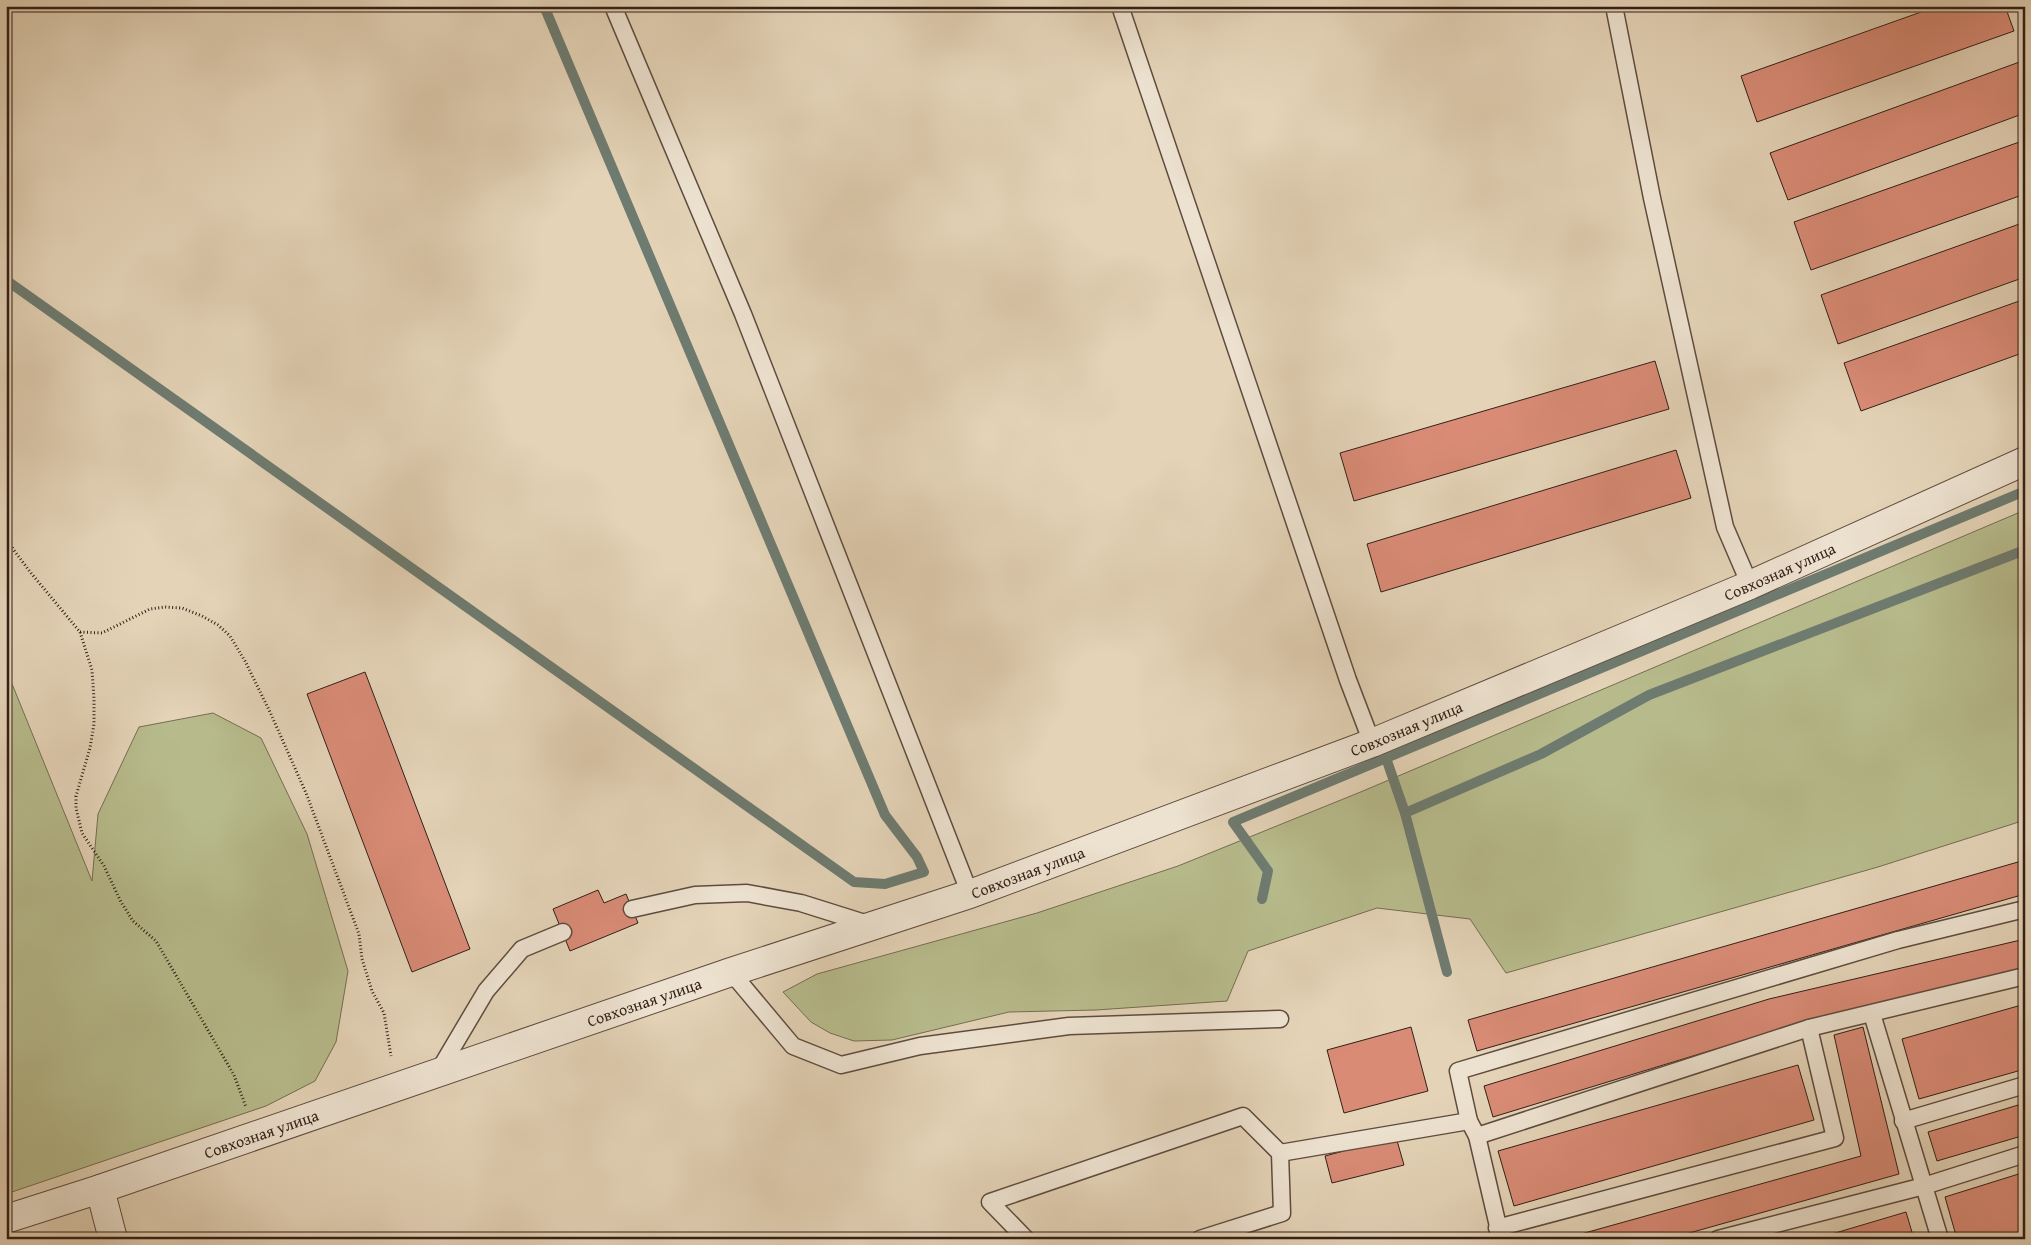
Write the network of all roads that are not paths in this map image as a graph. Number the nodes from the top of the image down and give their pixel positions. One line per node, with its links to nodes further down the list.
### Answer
1 (613, 6): 7 (lane)
2 (1120, 6): 6 (lane)
3 (1614, 6): 5 (lane)
4 (2025, 461): 5 (street, Совхозная улица)
5 (1750, 585): 6 (street, Совхозная улица)
6 (1372, 743): 7 (street, Совхозная улица)
7 (970, 894): 10 (street, Совхозная улица)
8 (632, 909): 10 (lane)
9 (2025, 909): 19 (lane)
10 (872, 926): 12 (street, Совхозная улица)
11 (563, 932): 17 (lane)
12 (732, 972): 15 (lane); 17 (street, Совхозная улица)
13 (2025, 976): 14 (lane)
14 (1872, 1014): 16 (lane); 20 (lane)
15 (1280, 1019)
16 (1809, 1028): 21 (lane); 27 (lane)
17 (438, 1072): 25 (street, Совхозная улица)
18 (2025, 1085): 20 (lane)
19 (1469, 1121): 21 (lane); 22 (lane)
20 (1903, 1121): 24 (lane)
21 (1477, 1136): 27 (lane)
22 (1280, 1153): 29 (lane); 30 (lane)
23 (2025, 1154): 24 (lane)
24 (1924, 1186): 31 (lane); 32 (lane)
25 (100, 1189): 26 (street, Совхозная улица); 28 (street)
26 (6, 1219)
27 (1499, 1233)
28 (113, 1239)
29 (1026, 1239)
30 (1200, 1239)
31 (1718, 1239)
32 (1940, 1239)

